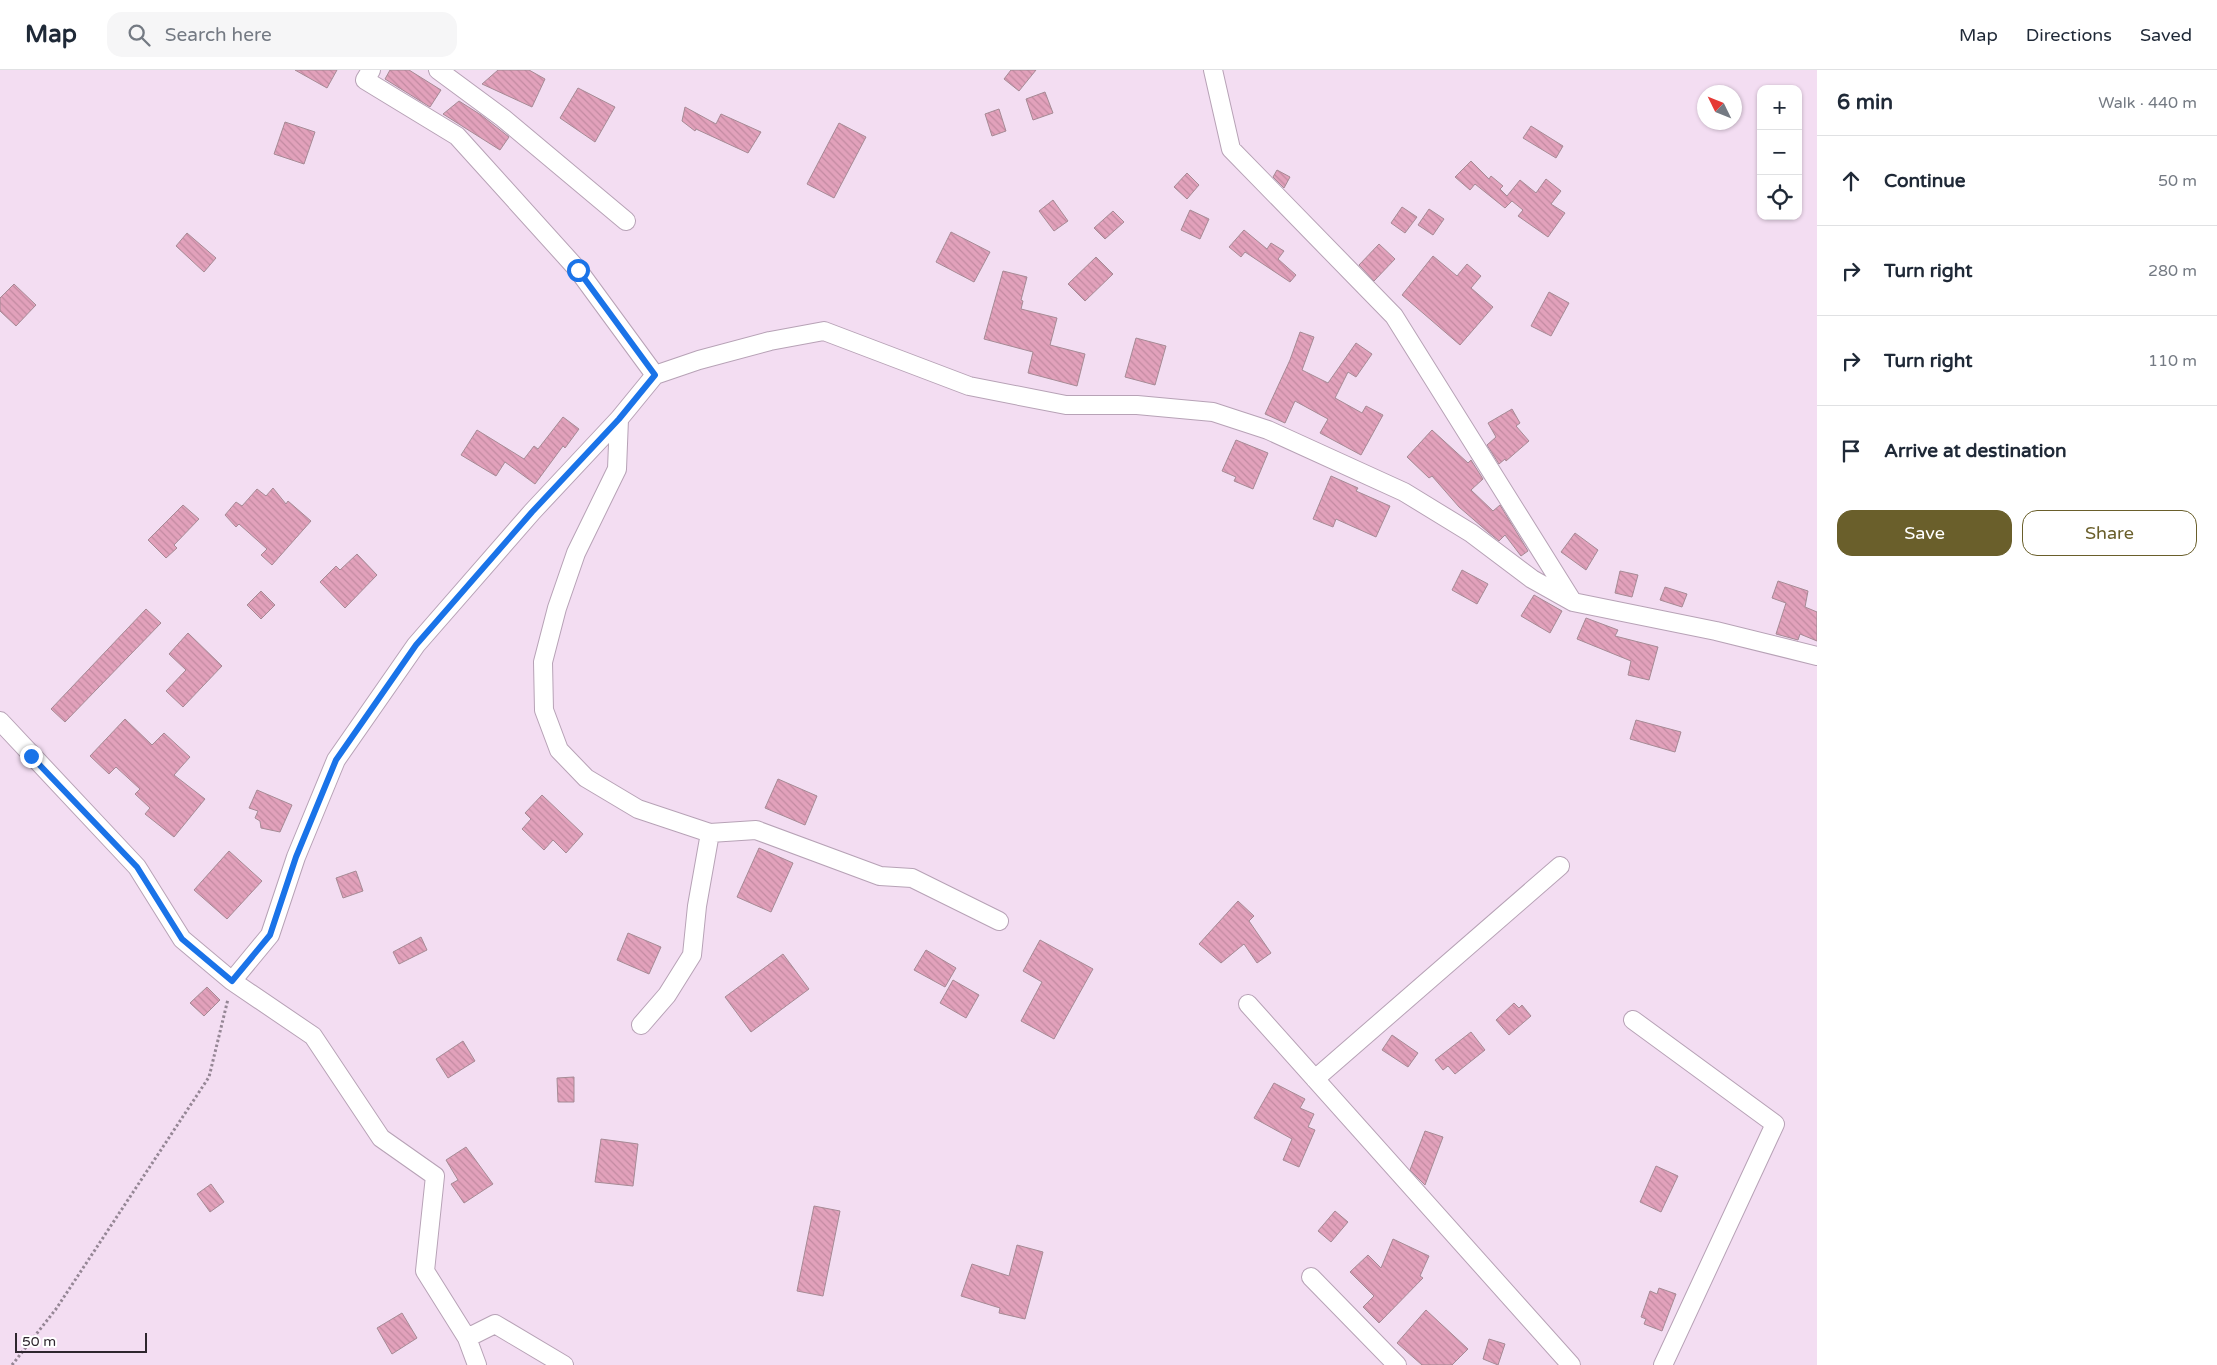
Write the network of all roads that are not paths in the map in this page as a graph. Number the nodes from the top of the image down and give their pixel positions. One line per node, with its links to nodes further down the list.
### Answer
1 (371, 70): 5 (street)
2 (438, 70): 4 (street)
3 (1213, 70): 7 (street)
4 (626, 221)
5 (655, 375): 6 (street); 7 (street)
6 (619, 419): 10 (street); 13 (street)
7 (1573, 602): 8 (street)
8 (1817, 656)
9 (0, 721): 13 (street)
10 (710, 833): 12 (street); 16 (street)
11 (1560, 866): 17 (street)
12 (999, 921)
13 (232, 981): 19 (street)
14 (1248, 1004): 17 (street)
15 (1633, 1020): 24 (street)
16 (641, 1025)
17 (1316, 1079): 23 (street)
18 (1311, 1277): 22 (street)
19 (467, 1338): 20 (street); 21 (street)
20 (478, 1365)
21 (564, 1365)
22 (1396, 1365)
23 (1571, 1365)
24 (1662, 1365)

